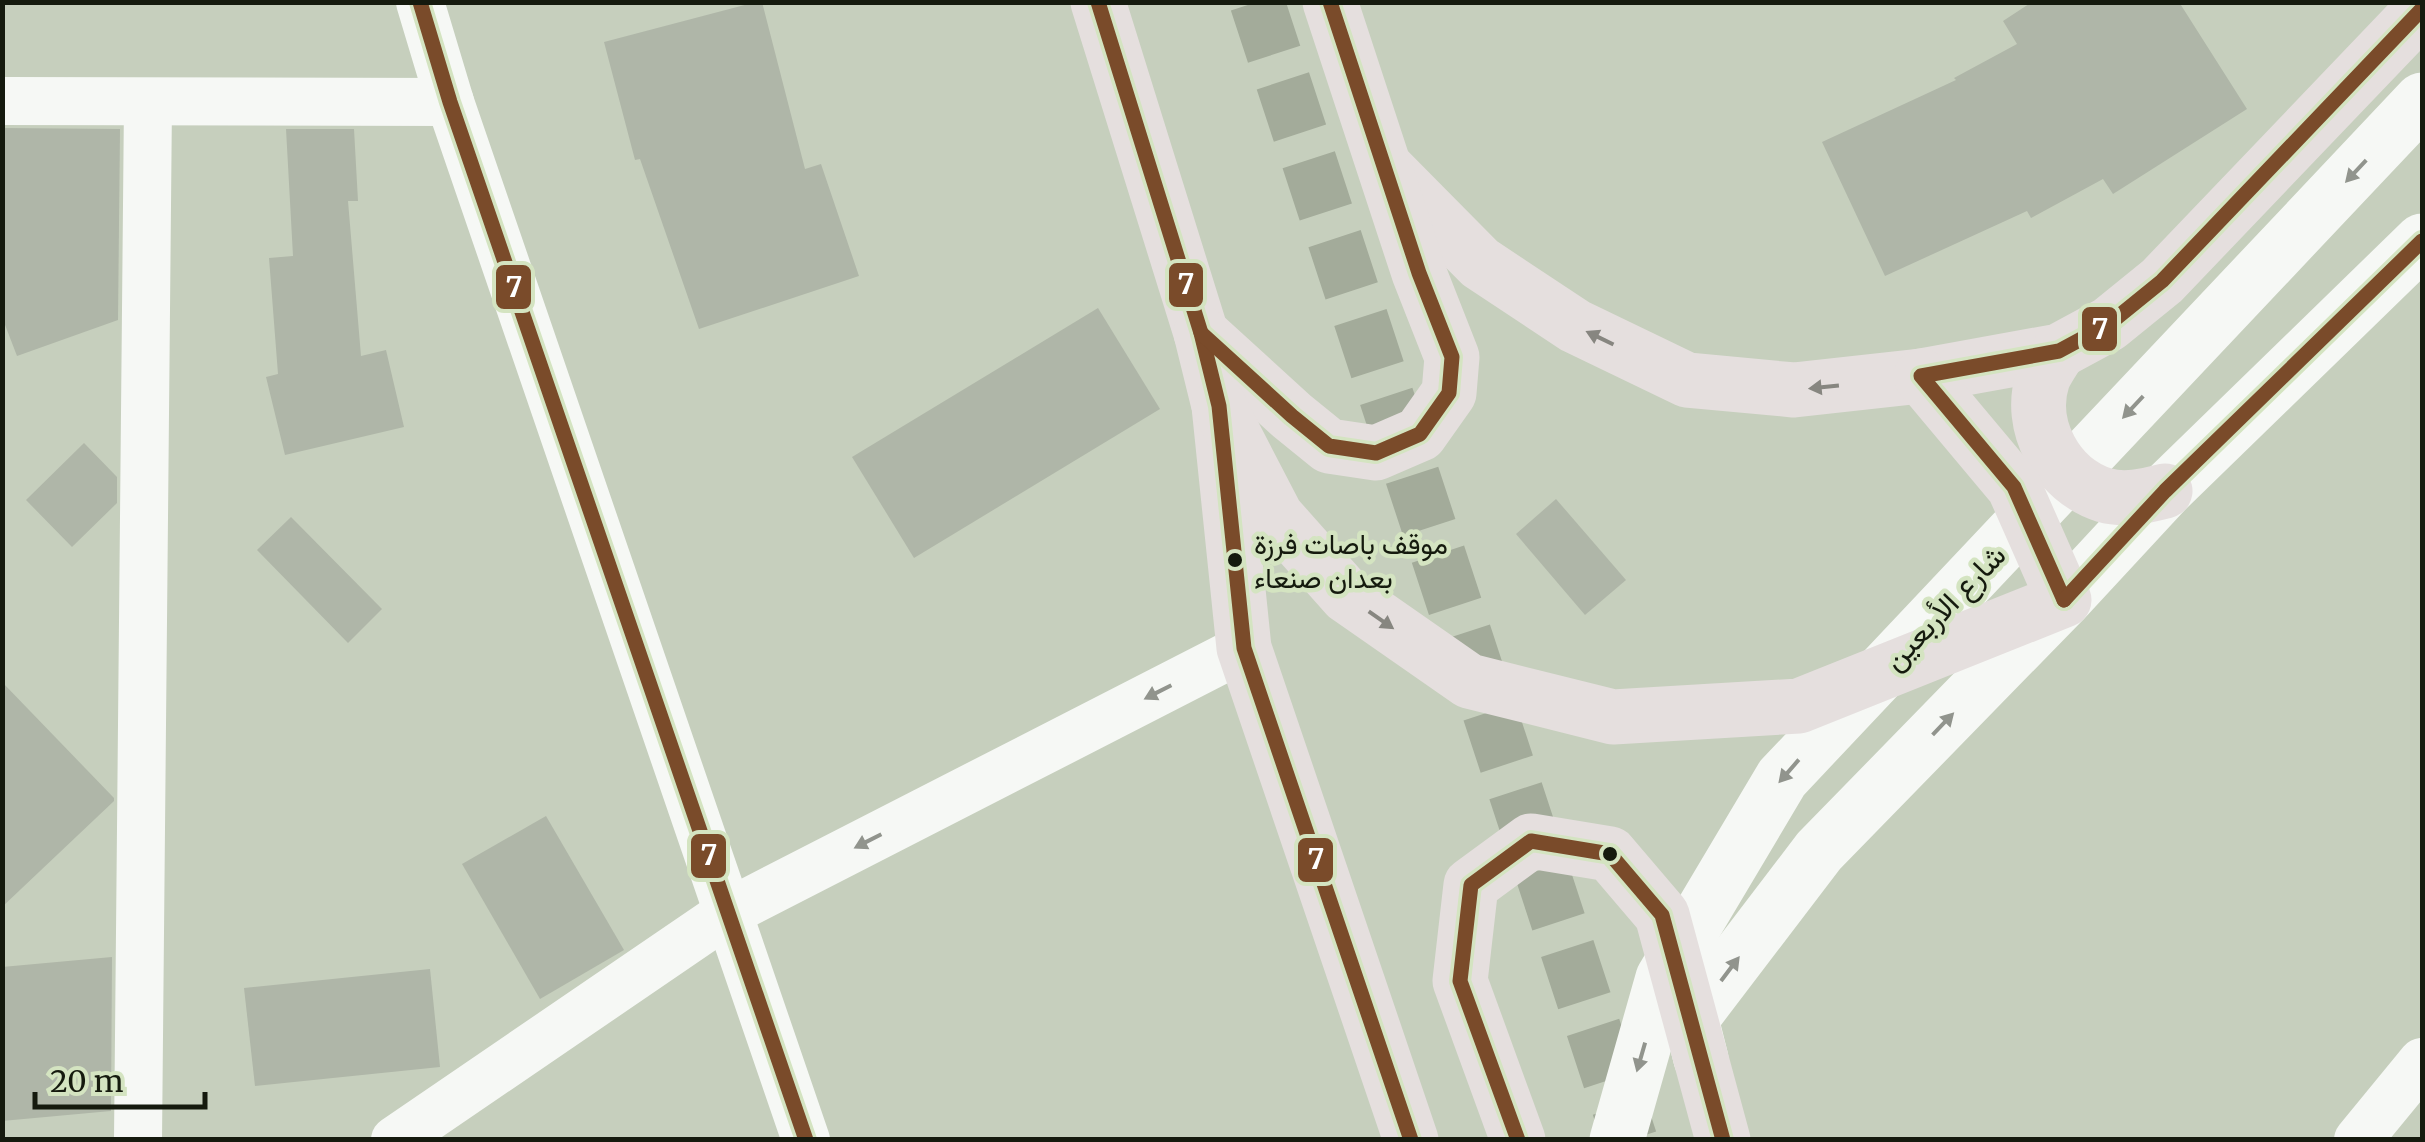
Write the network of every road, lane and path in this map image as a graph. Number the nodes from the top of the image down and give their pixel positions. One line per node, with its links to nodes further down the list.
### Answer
1 (420, 2): 8 (street)
2 (1098, 2): 11 (main road)
3 (1330, 2): 9 (main road)
4 (2422, 9): 12 (main road)
5 (2422, 100): 26 (main road, شارع الأربعين, one-way to 26)
6 (2, 101): 7 (street)
7 (148, 102): 8 (street); 21 (street)
8 (450, 102): 18 (street)
9 (1386, 168): 11 (main road); 13 (main road, one-way to 9)
10 (2422, 241): 15 (main road)
11 (1201, 333): 14 (main road)
12 (2059, 351): 13 (main road); 15 (main road)
13 (1920, 376): 16 (main road)
14 (1219, 406): 16 (main road, one-way to 16); 17 (main road)
15 (2166, 491): 16 (main road)
16 (2064, 600): 20 (main road, one-way to 16)
17 (1244, 648): 18 (street, one-way to 18); 24 (main road)
18 (730, 912): 22 (street); 23 (street)
19 (2422, 1062): 27 (street)
20 (1720, 1130): 25 (main road)
21 (138, 1140)
22 (395, 1140)
23 (806, 1140)
24 (1411, 1140)
25 (1518, 1140)
26 (1618, 1140)
27 (2358, 1140)

